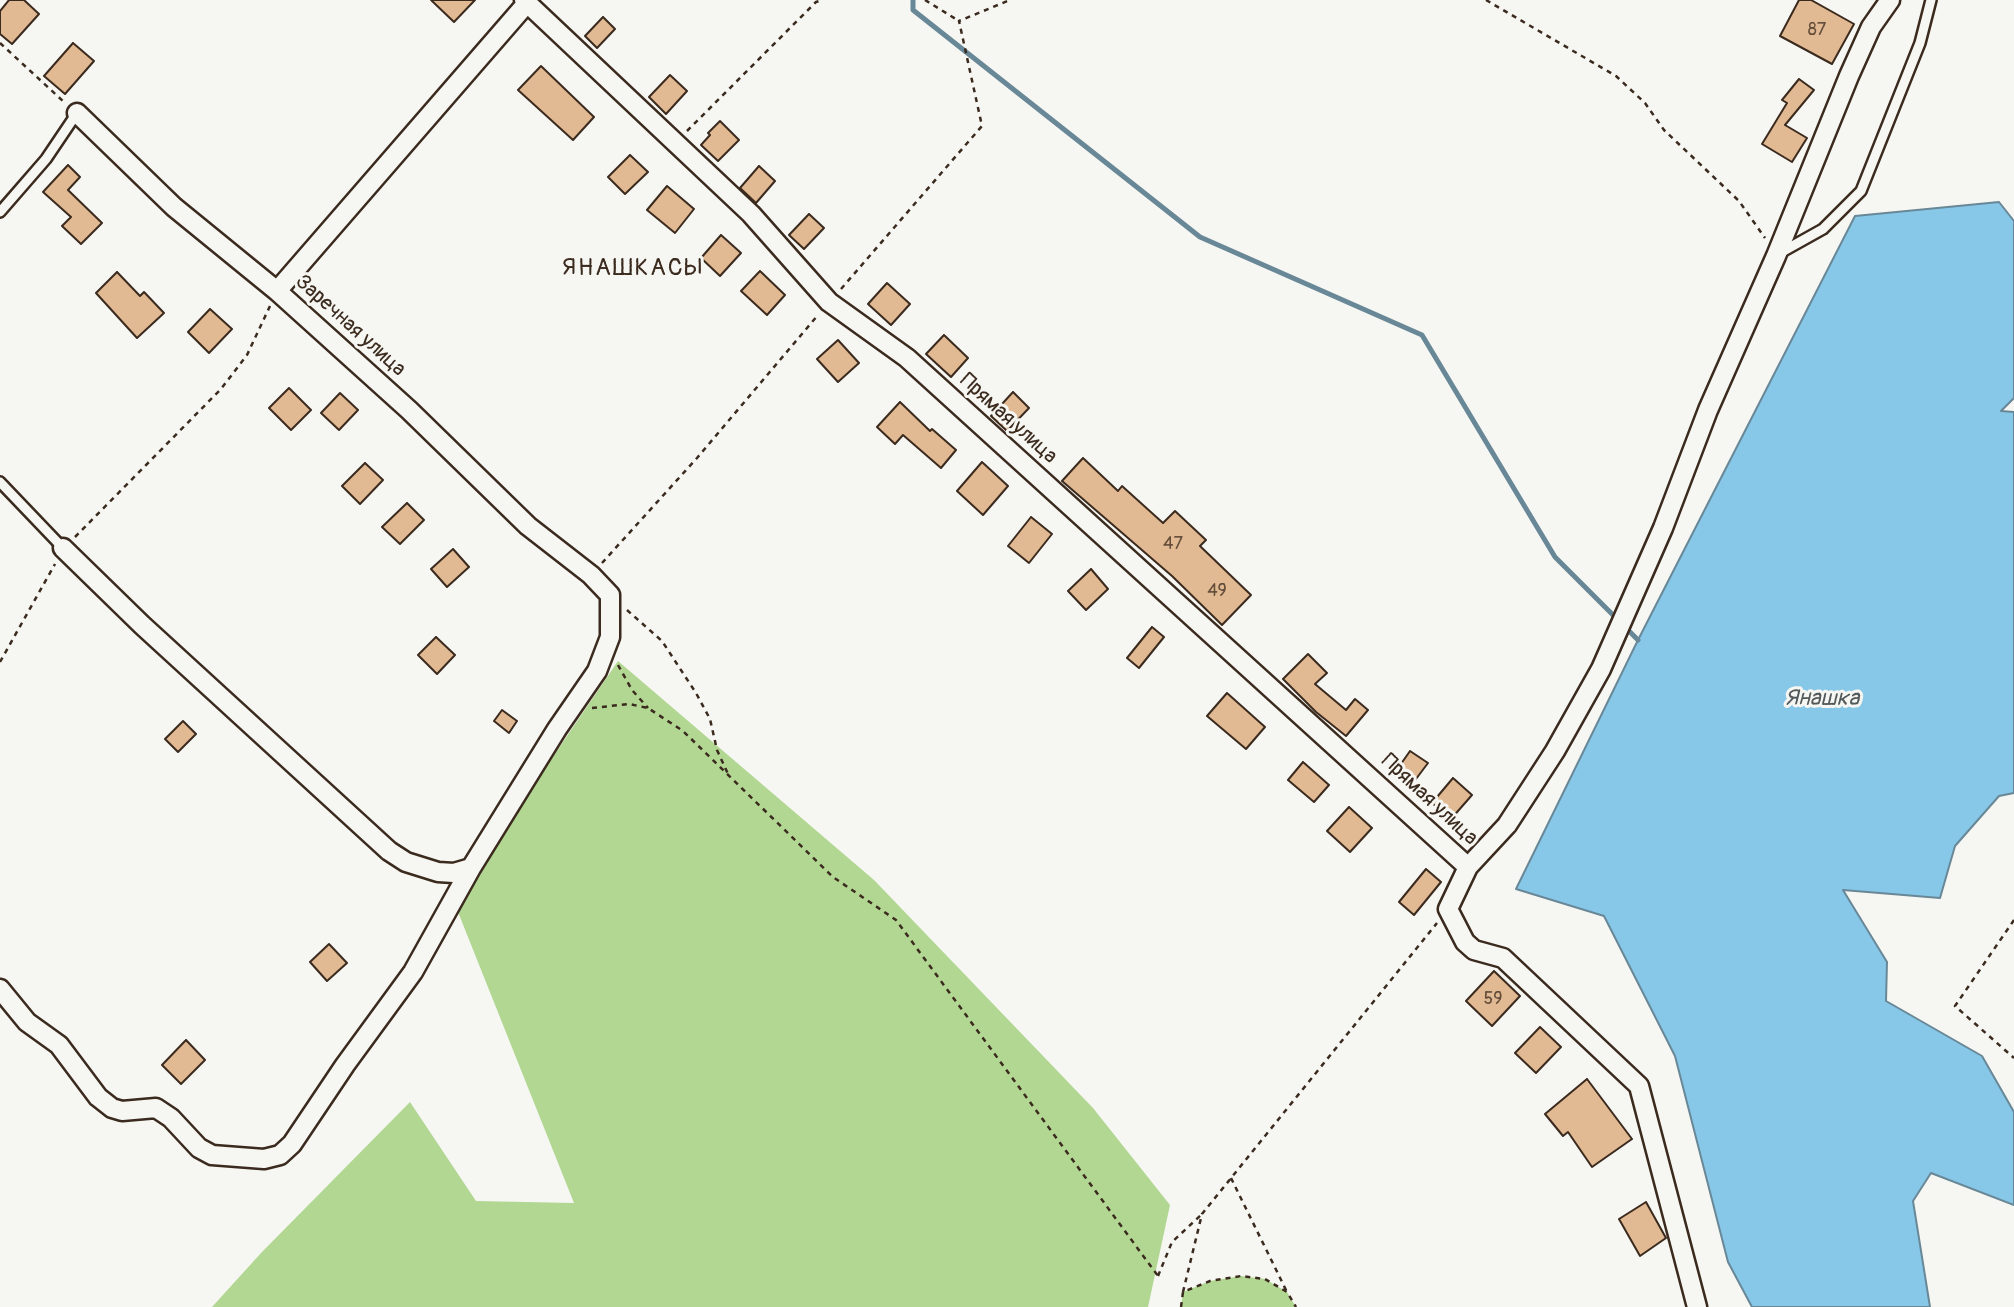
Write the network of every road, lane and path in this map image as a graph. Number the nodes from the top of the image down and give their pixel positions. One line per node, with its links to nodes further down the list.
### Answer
1 (823, 0): 11 (path)
2 (925, 0): 8 (path)
3 (1010, 0): 8 (path)
4 (1486, 0): 13 (path)
5 (1890, 0): 13 (street)
6 (1931, 0): 13 (lane)
7 (526, 2): 11 (street, Прямая улица); 14 (street)
8 (959, 20): 15 (path)
9 (0, 43): 10 (path)
10 (77, 113): 12 (lane); 14 (street, Заречная улица)
11 (675, 142): 15 (street, Прямая улица)
12 (0, 212)
13 (1776, 256): 25 (street)
14 (277, 291): 17 (path); 18 (street, Заречная улица)
15 (829, 302): 18 (path); 25 (street, Прямая улица)
16 (0, 482): 17 (lane)
17 (63, 548): 21 (path); 26 (street)
18 (591, 575): 19 (street, Заречная улица)
19 (610, 595): 20 (street); 24 (path)
20 (610, 637): 23 (path); 26 (street)
21 (0, 662)
22 (590, 708): 23 (path)
23 (648, 708): 24 (path)
24 (729, 776): 32 (path)
25 (1468, 867): 27 (street)
26 (471, 868): 29 (street)
27 (1448, 909): 31 (path); 37 (street)
28 (2014, 920): 30 (path)
29 (0, 989)
30 (2014, 1058)
31 (1231, 1178): 32 (path); 34 (path)
32 (1202, 1214): 33 (path)
33 (1183, 1292): 34 (path); 35 (path)
34 (1287, 1292): 36 (path)
35 (1181, 1307)
36 (1296, 1307)
37 (1698, 1307)

